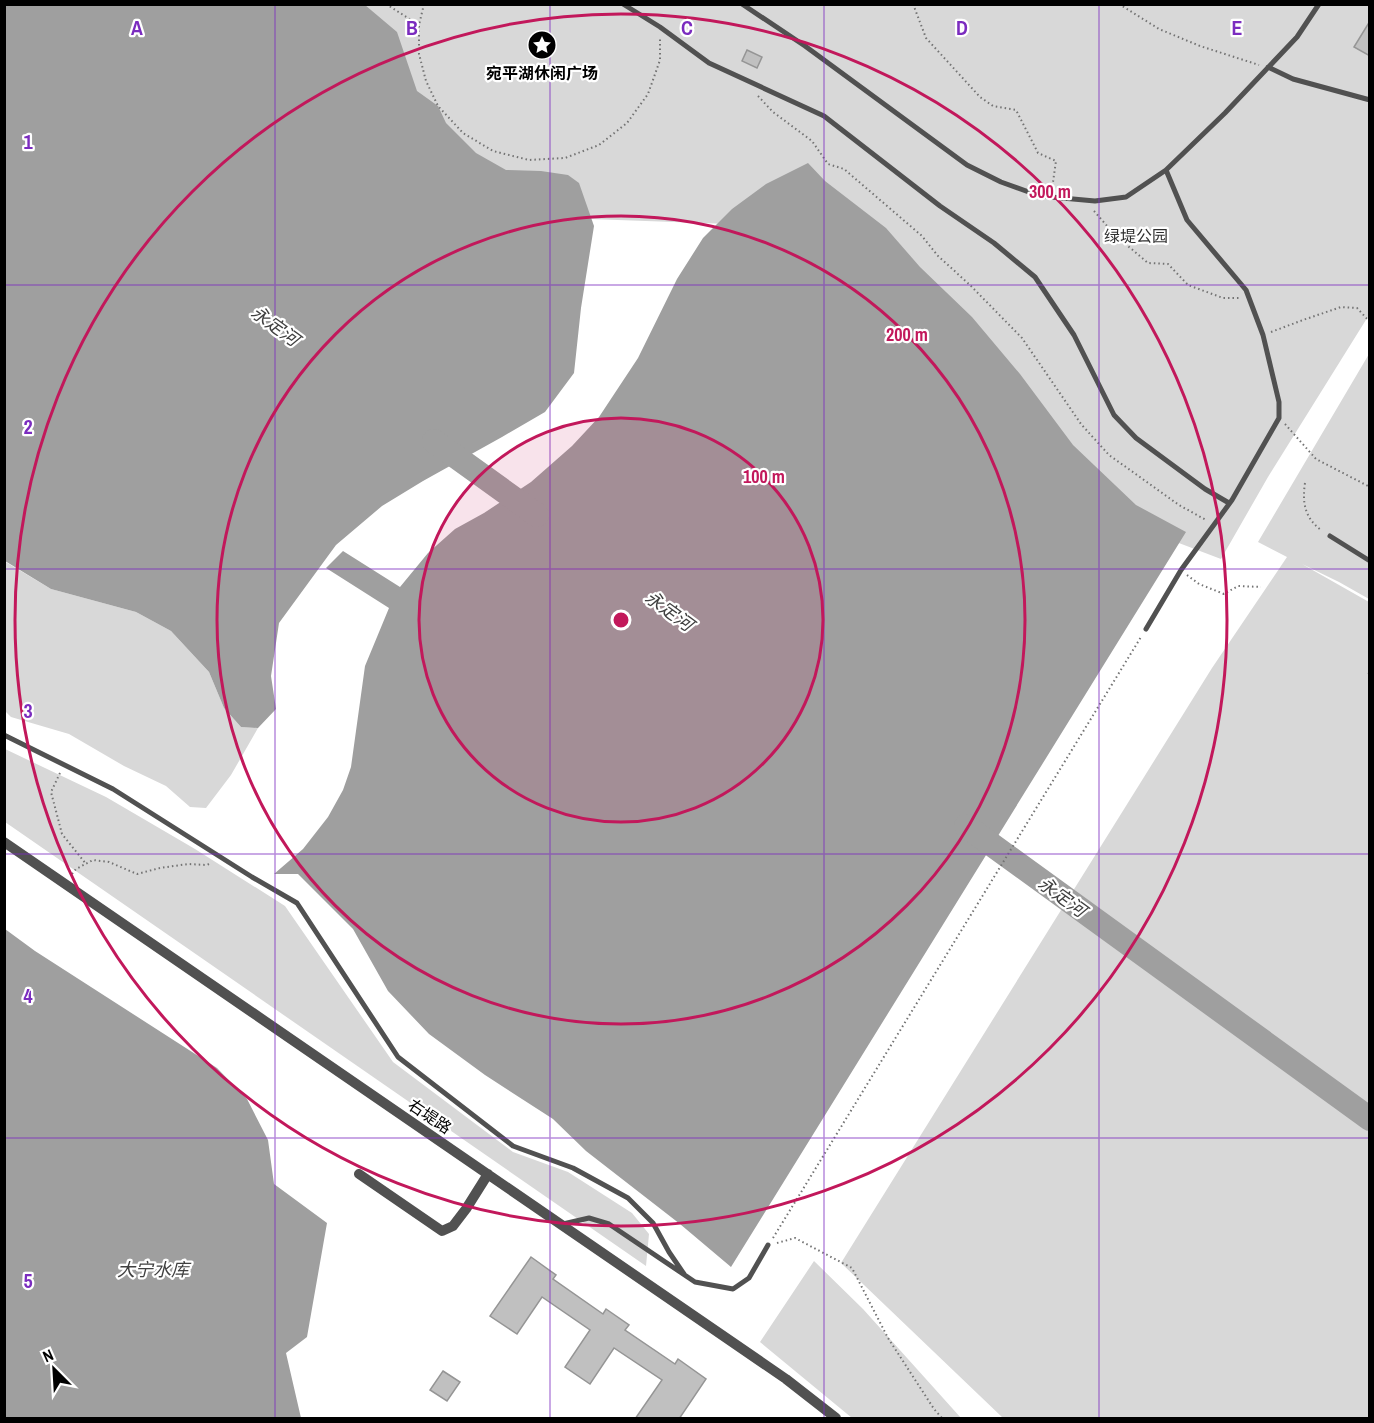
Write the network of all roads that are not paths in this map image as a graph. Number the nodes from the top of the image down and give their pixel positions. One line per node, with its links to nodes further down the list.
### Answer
1 (623, 4): 7 (lane)
2 (742, 4): 6 (lane)
3 (1319, 4): 4 (lane)
4 (1268, 67): 5 (lane); 6 (lane)
5 (1370, 99)
6 (1166, 170): 7 (lane)
7 (1229, 503): 10 (lane)
8 (1330, 536): 9 (lane)
9 (1370, 561)
10 (1146, 629)
11 (4, 735): 17 (lane)
12 (4, 842): 14 (street, 右堤路)
13 (359, 1174): 14 (street)
14 (488, 1174): 15 (street, 右堤路)
15 (561, 1225): 17 (lane); 18 (street, 右堤路)
16 (768, 1245): 17 (lane)
17 (678, 1269)
18 (836, 1419)

